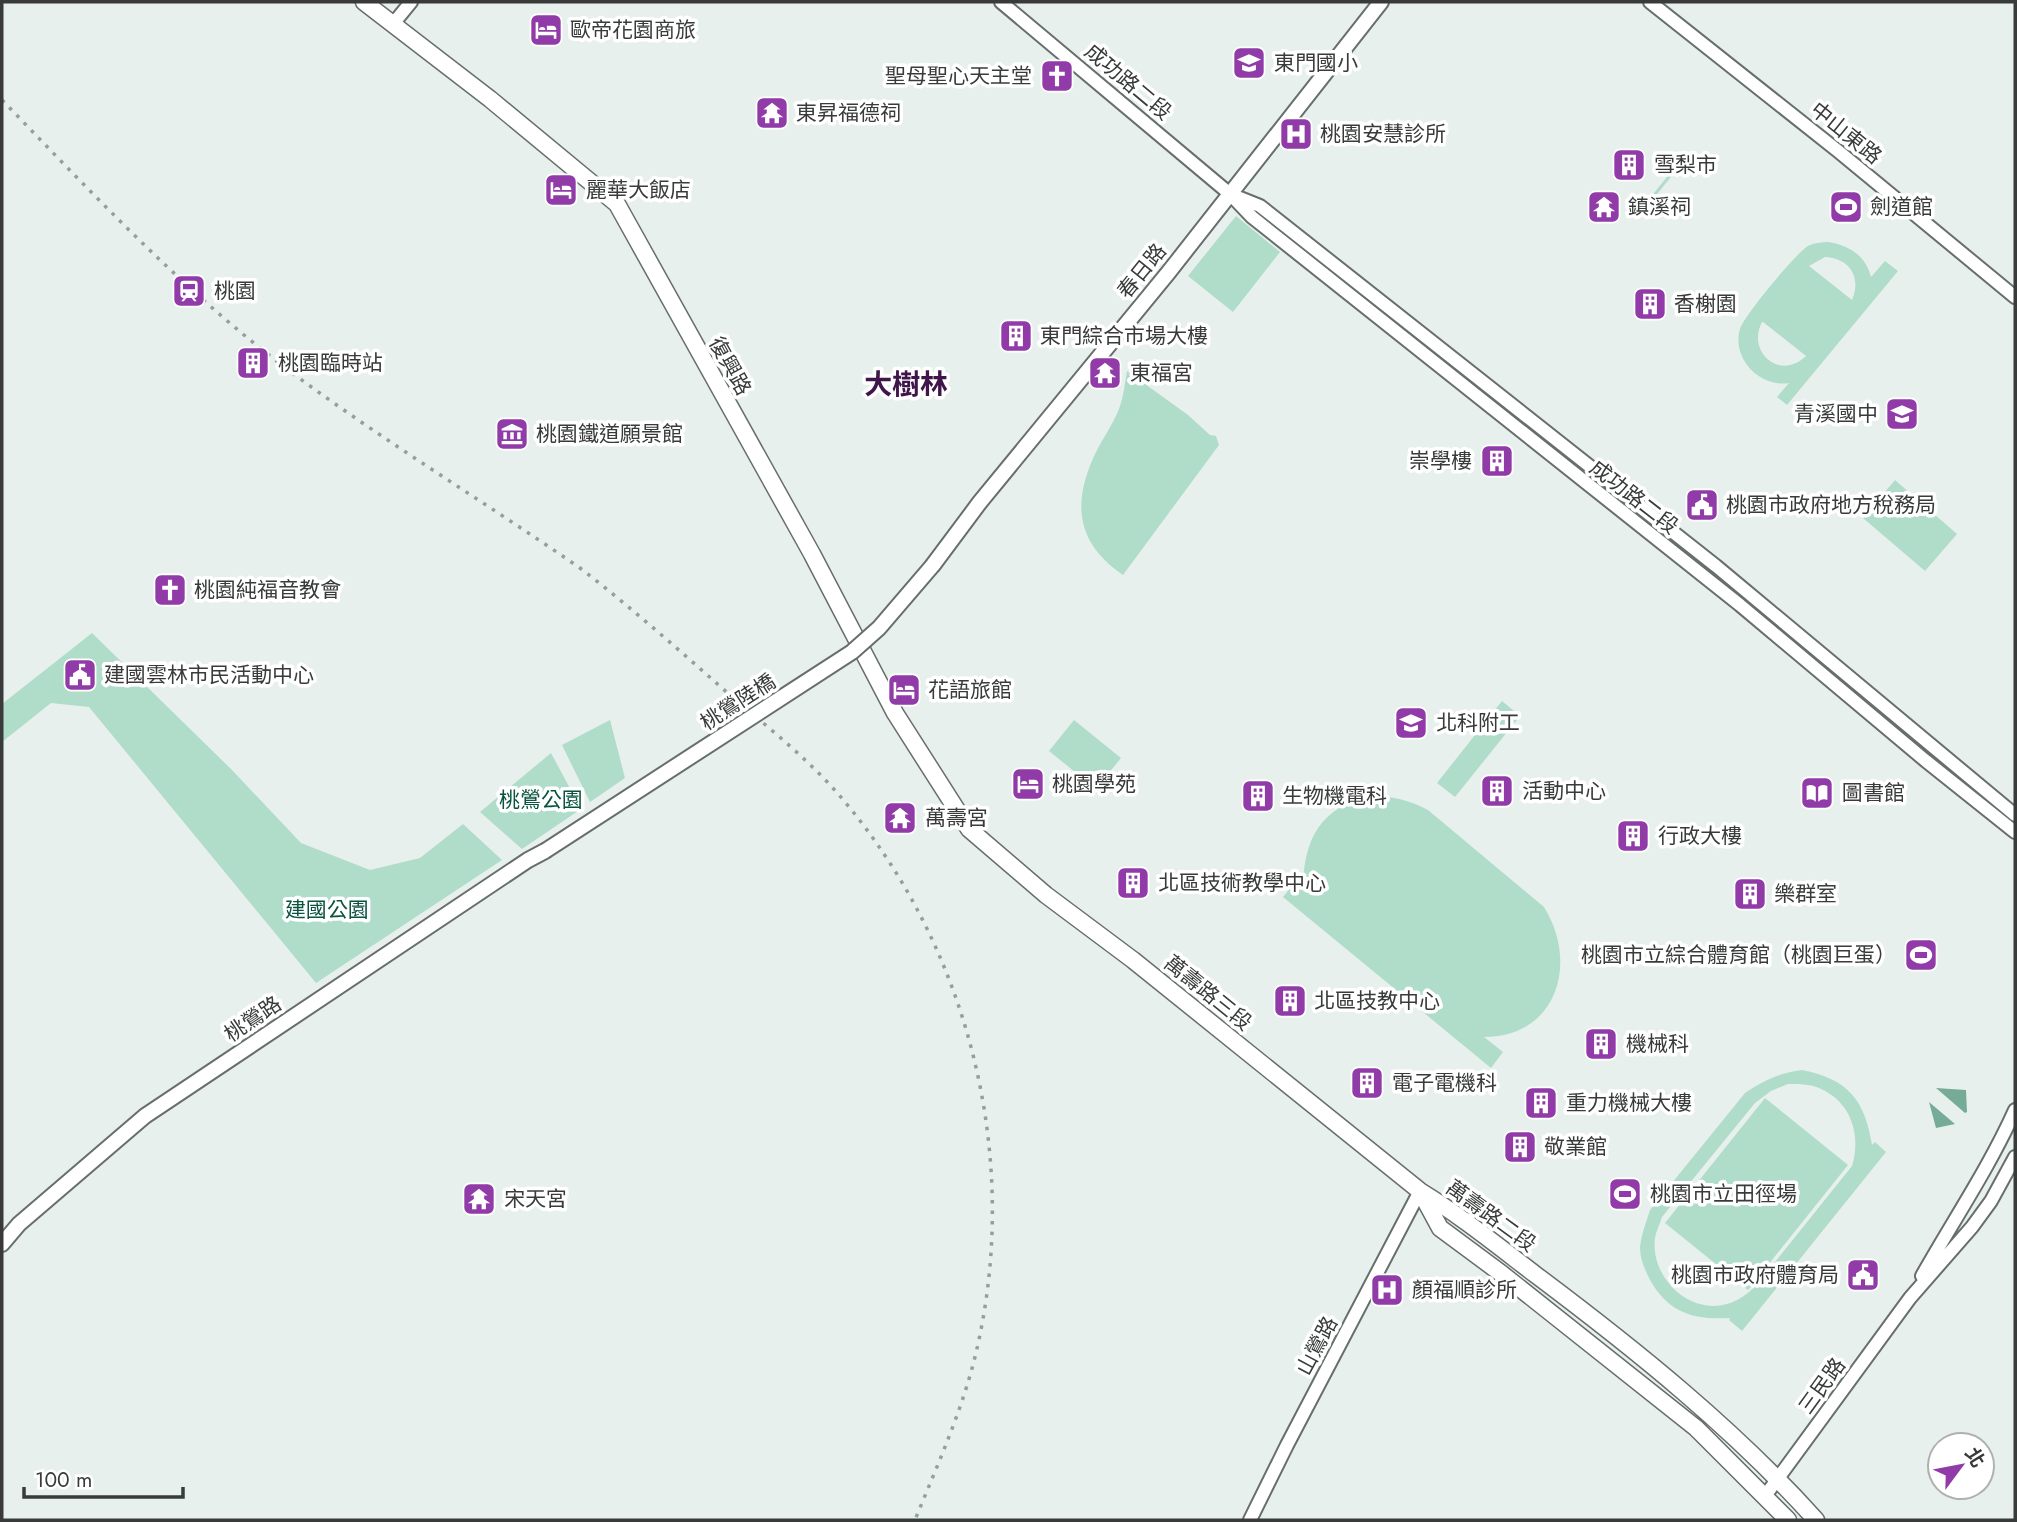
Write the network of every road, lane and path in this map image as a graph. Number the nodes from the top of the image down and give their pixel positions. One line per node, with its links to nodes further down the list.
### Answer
1 (364, 2): 6 (main road, 復興路)
2 (411, 2): 6 (street)
3 (1001, 2): 7 (street, 成功路二段)
4 (1381, 2): 7 (main road, 春日路)
5 (1650, 2): 8 (street, 中山東路)
6 (393, 24): 16 (main road, 復興路)
7 (1230, 194): 9 (street, 成功路二段); 10 (street, 成功路二段); 12 (main road, 春日路)
8 (2015, 297)
9 (1653, 516): 10 (street); 11 (street, 成功路二段)
10 (1643, 528): 13 (street, 成功路二段)
11 (1702, 554): 13 (street); 14 (street, 成功路二段)
12 (933, 565): 18 (main road, 桃鶯陸橋, bridge)
13 (1692, 567): 14 (street, 成功路二段)
14 (1991, 804): 15 (street, 成功路二段); 17 (street, 成功路二段)
15 (2015, 815)
16 (969, 829): 21 (main road, 萬壽路三段)
17 (2015, 832)
18 (545, 851): 22 (main road, 桃鶯路)
19 (2015, 1110): 23 (street, 三民路)
20 (2015, 1157): 23 (street, 三民路)
21 (1420, 1191): 24 (main road, 萬壽路二段); 25 (main road, 萬壽路二段); 26 (street, 山鶯路)
22 (2, 1244)
23 (1910, 1298): 24 (street, 三民路)
24 (1779, 1479): 25 (street, 三民路); 28 (main road, 萬壽路二段)
25 (1765, 1496): 27 (main road, 萬壽路二段)
26 (1250, 1520)
27 (1788, 1520)
28 (1816, 1520)

